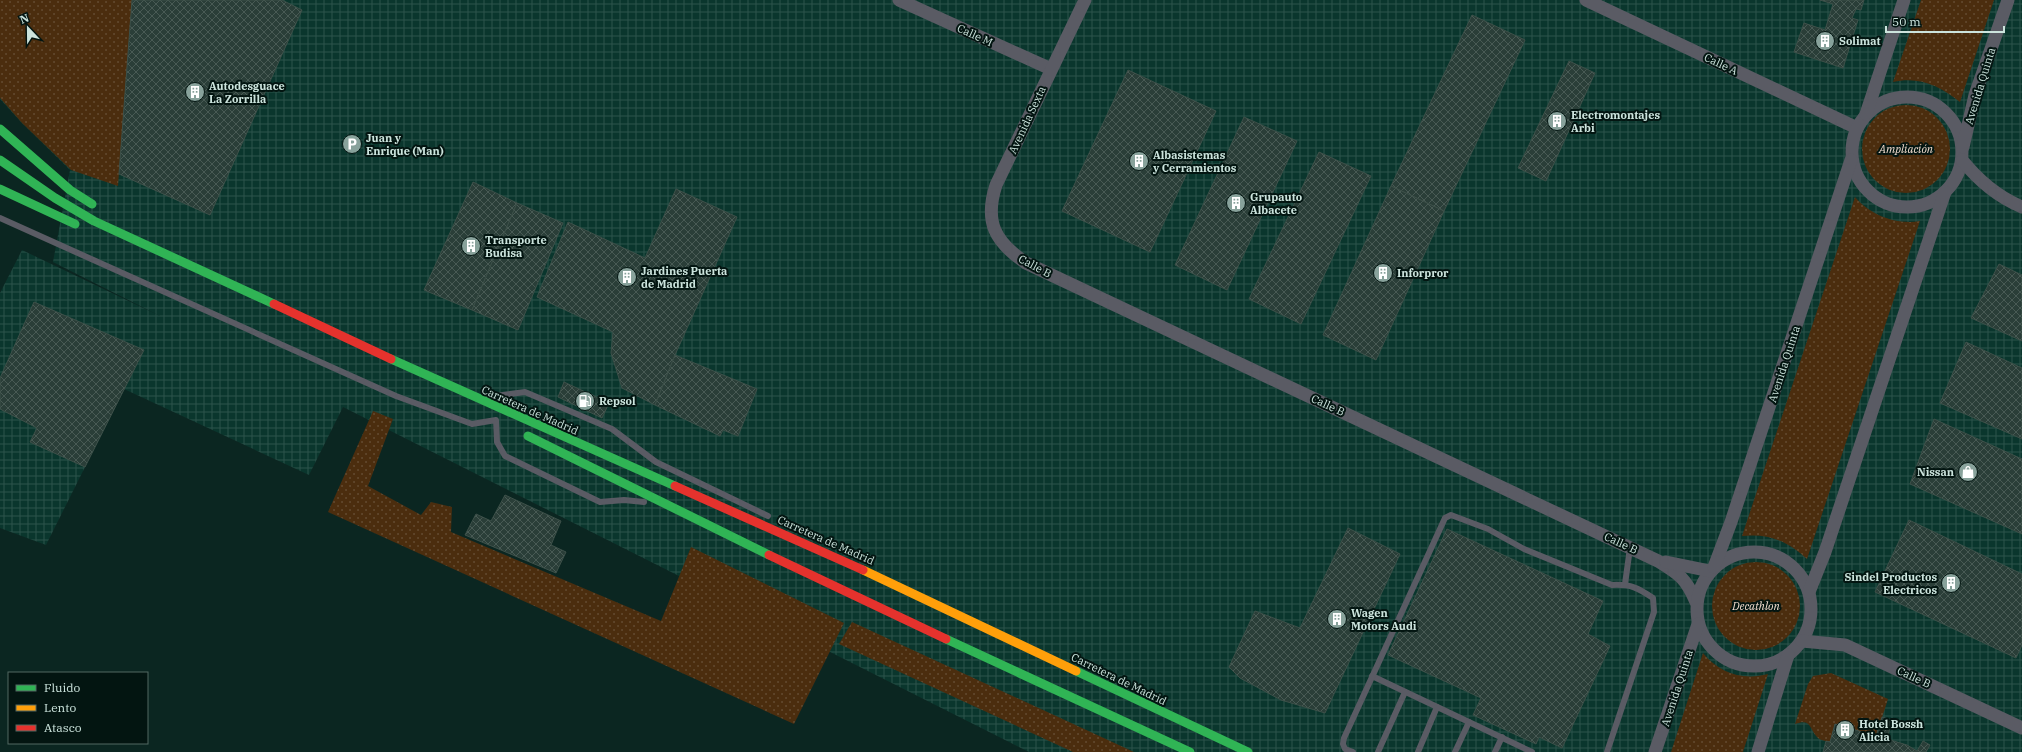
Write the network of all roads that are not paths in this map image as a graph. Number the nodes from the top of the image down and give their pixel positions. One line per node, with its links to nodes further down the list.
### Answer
1 (898, 0): 6 (street, Calle M)
2 (1085, 0): 6 (street, Avenida Sexta)
3 (1586, 0): 8 (street, Calle A)
4 (1904, 0): 7 (street)
5 (2008, 0): 10 (street, Avenida Quinta)
6 (1051, 69): 20 (street, Avenida Sexta)
7 (1866, 114): 8 (street); 10 (street)
8 (1857, 128): 12 (street)
9 (0, 129): 16 (main road)
10 (1962, 155): 14 (street); 15 (street)
11 (0, 160): 21 (main road)
12 (1851, 160): 14 (street); 32 (street, Avenida Quinta)
13 (0, 189): 19 (main road)
14 (1945, 192): 34 (street)
15 (2022, 207)
16 (103, 211)
17 (0, 218): 24 (lane)
18 (122, 223): 21 (main road)
19 (83, 228)
20 (1002, 243): 29 (street, Calle B)
21 (173, 257): 22 (main road, Carretera de Madrid)
22 (474, 398): 27 (lane); 31 (main road, Carretera de Madrid)
23 (482, 414): 24 (main road, Carretera de Madrid)
24 (499, 422): 26 (lane)
25 (517, 430): 26 (main road)
26 (664, 503): 45 (main road)
27 (774, 519)
28 (828, 546): 31 (lane)
29 (1630, 548): 30 (street, Calle B); 33 (lane)
30 (1658, 561): 32 (street, Calle B); 35 (street, Calle B)
31 (860, 568): 46 (main road, Carretera de Madrid)
32 (1712, 569): 34 (street); 35 (street)
33 (1625, 584): 39 (lane); 53 (lane)
34 (1809, 592): 37 (street)
35 (1696, 602): 36 (street)
36 (1698, 624): 38 (street); 54 (street, Avenida Quinta)
37 (1802, 640): 38 (street); 43 (street, Calle B)
38 (1788, 655): 55 (street)
39 (1372, 676): 40 (lane); 47 (lane)
40 (1405, 692): 41 (lane); 48 (lane)
41 (1438, 707): 42 (lane); 49 (lane)
42 (1468, 722): 44 (lane); 50 (lane)
43 (2022, 728)
44 (1502, 738): 51 (lane); 52 (lane)
45 (1190, 752)
46 (1248, 752)
47 (1353, 752)
48 (1378, 752)
49 (1418, 752)
50 (1455, 752)
51 (1495, 752)
52 (1532, 752)
53 (1607, 752)
54 (1655, 752)
55 (1758, 752)

